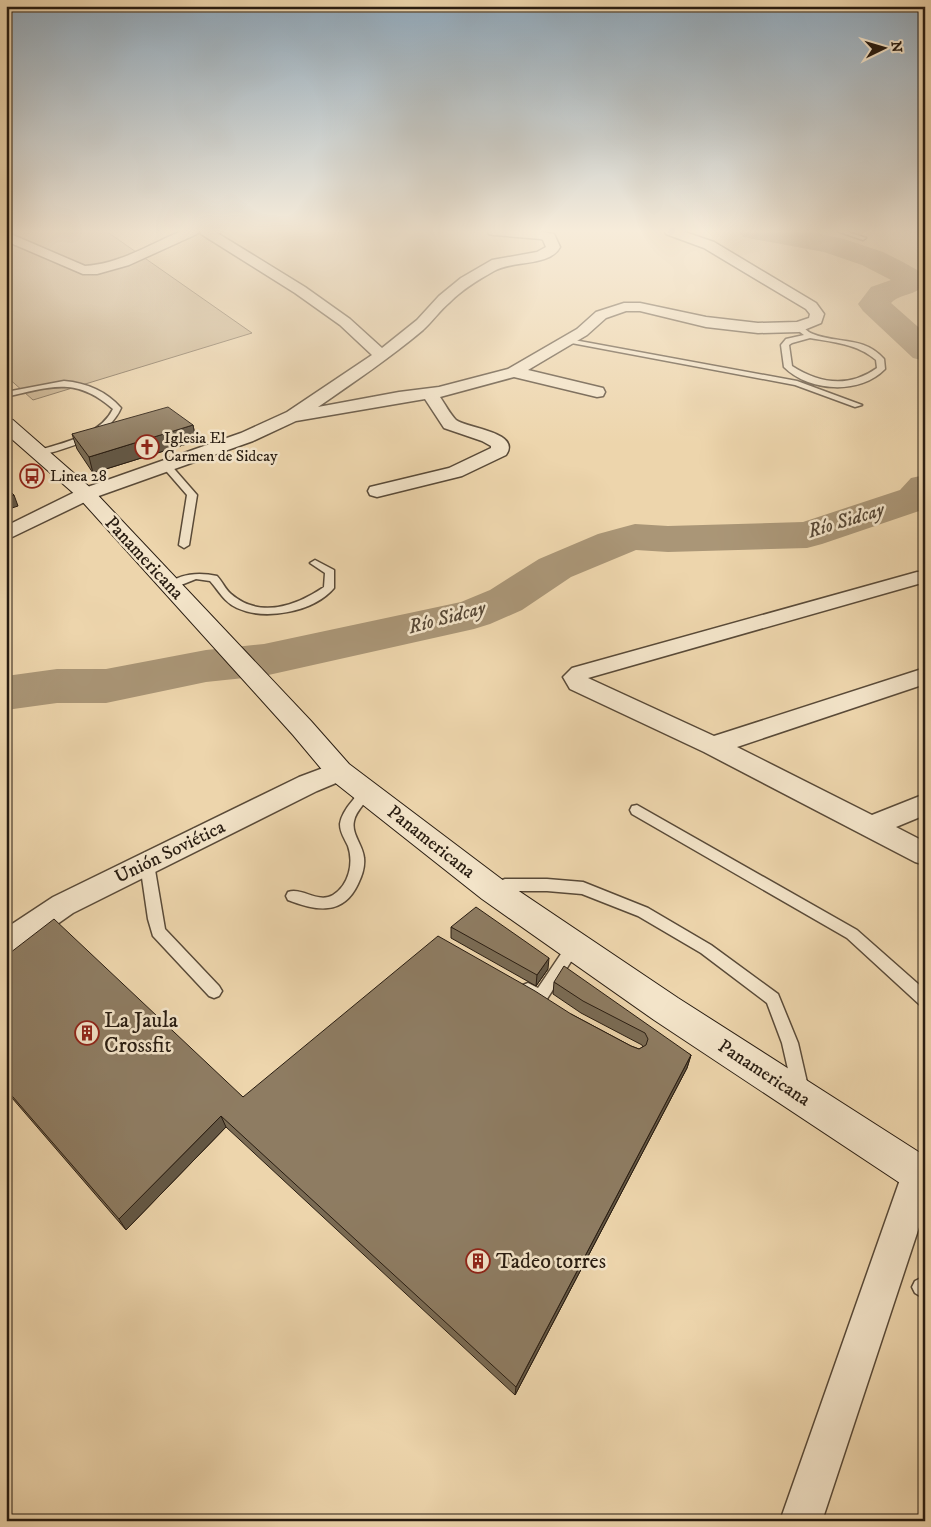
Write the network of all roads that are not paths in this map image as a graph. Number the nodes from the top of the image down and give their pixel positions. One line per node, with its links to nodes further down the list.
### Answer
1 (317, 302): 6 (street)
2 (441, 302): 6 (street)
3 (805, 302): 4 (street)
4 (805, 331): 4 (lane); 5 (street)
5 (566, 340): 7 (street); 11 (lane)
6 (382, 356): 12 (street)
7 (514, 372): 8 (street); 9 (street)
8 (597, 392)
9 (429, 393): 12 (street); 16 (street)
10 (6, 395): 14 (lane)
11 (858, 405)
12 (290, 417): 15 (street)
13 (6, 424): 14 (main road, Panamericana)
14 (39, 453): 17 (main road, Panamericana)
15 (166, 466): 17 (street); 19 (lane)
16 (377, 491)
17 (86, 494): 18 (street); 22 (main road, Panamericana)
18 (6, 534)
19 (184, 545)
20 (315, 563): 22 (lane)
21 (925, 578): 24 (street)
22 (171, 586): 25 (main road, Panamericana)
23 (925, 676): 24 (street)
24 (713, 746): 29 (street)
25 (339, 771): 26 (main road, Panamericana); 31 (street, Unión Soviética)
26 (366, 792): 32 (main road, Panamericana); 33 (lane)
27 (925, 804): 29 (street)
28 (637, 810): 39 (lane)
29 (872, 826): 30 (street)
30 (925, 854)
31 (147, 864): 34 (street, Unión Soviética); 37 (lane)
32 (493, 890): 35 (main road, Panamericana); 41 (lane)
33 (293, 896)
34 (6, 944)
35 (574, 946): 38 (lane); 41 (main road, Panamericana)
36 (516, 983): 38 (lane)
37 (214, 991)
38 (540, 997): 40 (lane)
39 (925, 1000)
40 (556, 1008)
41 (803, 1098): 42 (main road, Panamericana)
42 (923, 1169): 43 (street)
43 (801, 1521)

